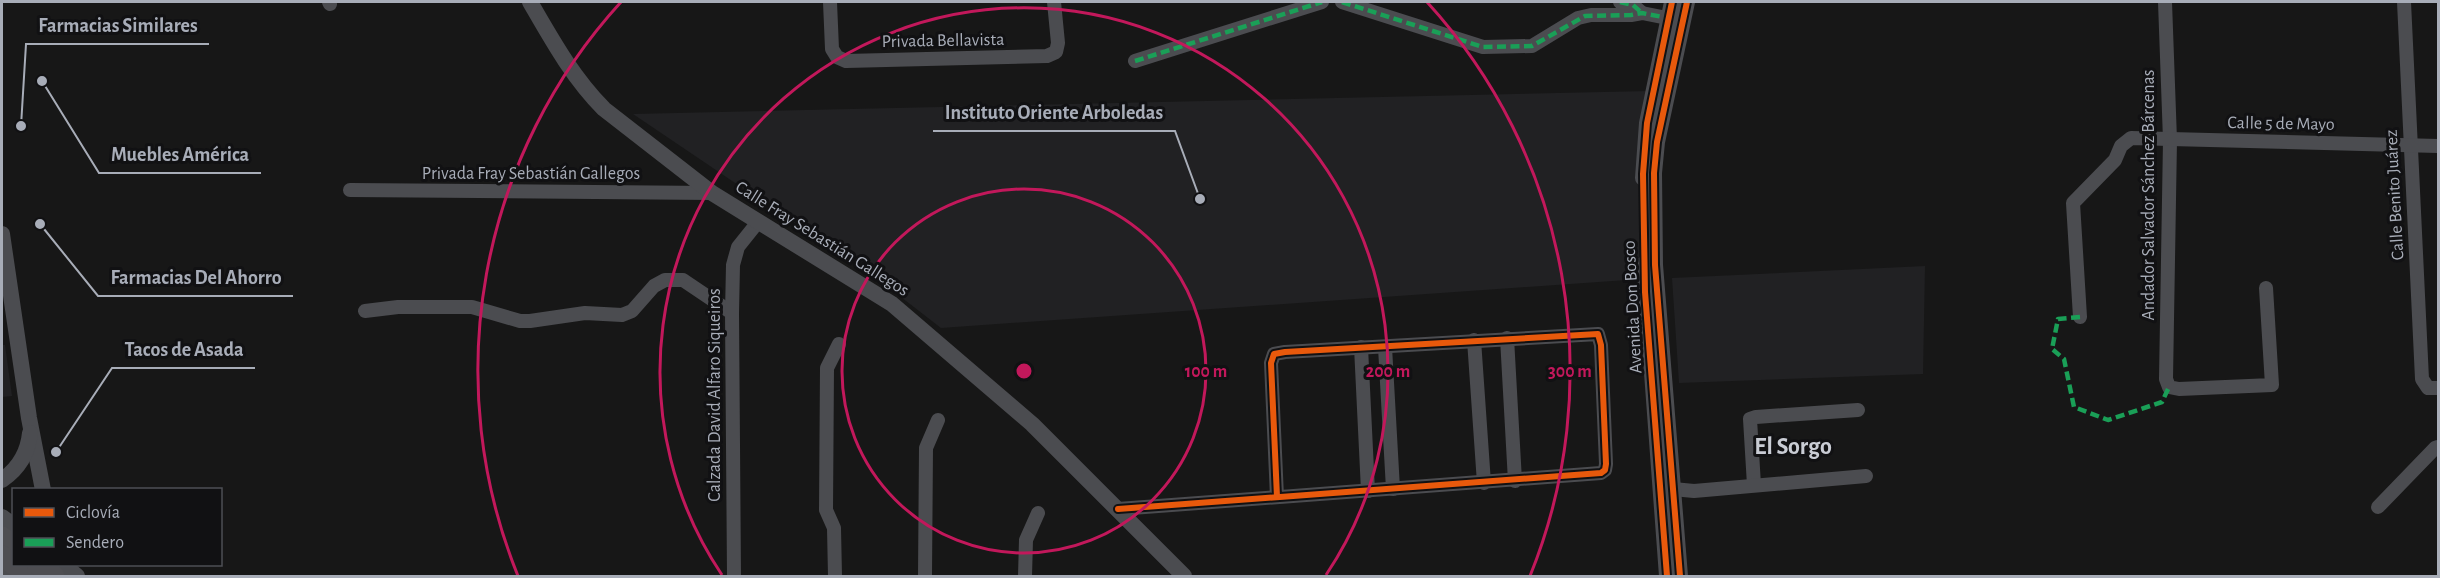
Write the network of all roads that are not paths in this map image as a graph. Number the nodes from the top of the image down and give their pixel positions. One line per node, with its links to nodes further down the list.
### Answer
1 (530, 2): 18 (street, Calle Fray Sebastián Gallegos)
2 (830, 2): 3 (street, Privada Bellavista)
3 (1054, 2)
4 (1322, 2): 13 (street)
5 (1342, 2): 11 (street)
6 (1620, 2): 11 (street)
7 (1672, 2): 12 (street, Avenida Don Bosco)
8 (1687, 2): 12 (street, Avenida Don Bosco)
9 (2165, 2): 14 (street, Andador Salvador Sánchez Bárcenas)
10 (2404, 2): 15 (street, Calle Benito Juárez)
11 (1642, 13): 12 (street)
12 (1676, 20): 22 (street, Avenida Don Bosco)
13 (1135, 61)
14 (2170, 140): 15 (street, Calle 5 de Mayo); 21 (street, Andador Salvador Sánchez Bárcenas); 25 (street, Calle 5 de Mayo)
15 (2411, 144): 16 (street, Calle 5 de Mayo); 31 (street, Calle Benito Juárez)
16 (2439, 146)
17 (350, 190): 18 (street, Privada Fray Sebastián Gallegos)
18 (712, 193): 19 (street, Calle Fray Sebastián Gallegos)
19 (758, 222): 24 (street, Calzada David Alfaro Siqueiros); 47 (street, Calle Fray Sebastián Gallegos)
20 (2, 234): 34 (street)
21 (2266, 288)
22 (1651, 293): 43 (street, Avenida Don Bosco); 58 (street, Avenida Don Bosco)
23 (365, 311): 24 (street)
24 (732, 313): 53 (street, Calzada David Alfaro Siqueiros)
25 (2080, 317)
26 (1507, 338): 27 (street); 38 (street); 38 (street)
27 (1474, 340): 30 (street); 39 (street)
28 (838, 344): 54 (street)
29 (1361, 347): 30 (street); 44 (street); 45 (street)
30 (1385, 347): 42 (street)
31 (2432, 387)
32 (1858, 410): 40 (street)
33 (938, 420): 55 (street)
34 (31, 427): 37 (street); 41 (street)
35 (2439, 447): 46 (street)
36 (1866, 476): 40 (street)
37 (2, 480)
38 (1515, 481): 39 (street)
39 (1484, 483): 42 (street)
40 (1754, 485): 43 (street)
41 (43, 488)
42 (1393, 489): 44 (street)
43 (1673, 489): 59 (street, Avenida Don Bosco)
44 (1368, 491): 45 (street)
45 (1277, 497): 47 (street)
46 (2378, 507)
47 (1118, 509): 57 (street, Calle Fray Sebastián Gallegos)
48 (1038, 513): 56 (street)
49 (16, 566): 52 (highway)
50 (44, 566): 51 (highway, bridge)
51 (62, 571)
52 (30, 576)
53 (734, 576)
54 (835, 576)
55 (925, 576)
56 (1025, 576)
57 (1184, 576)
58 (1667, 576)
59 (1680, 576)

